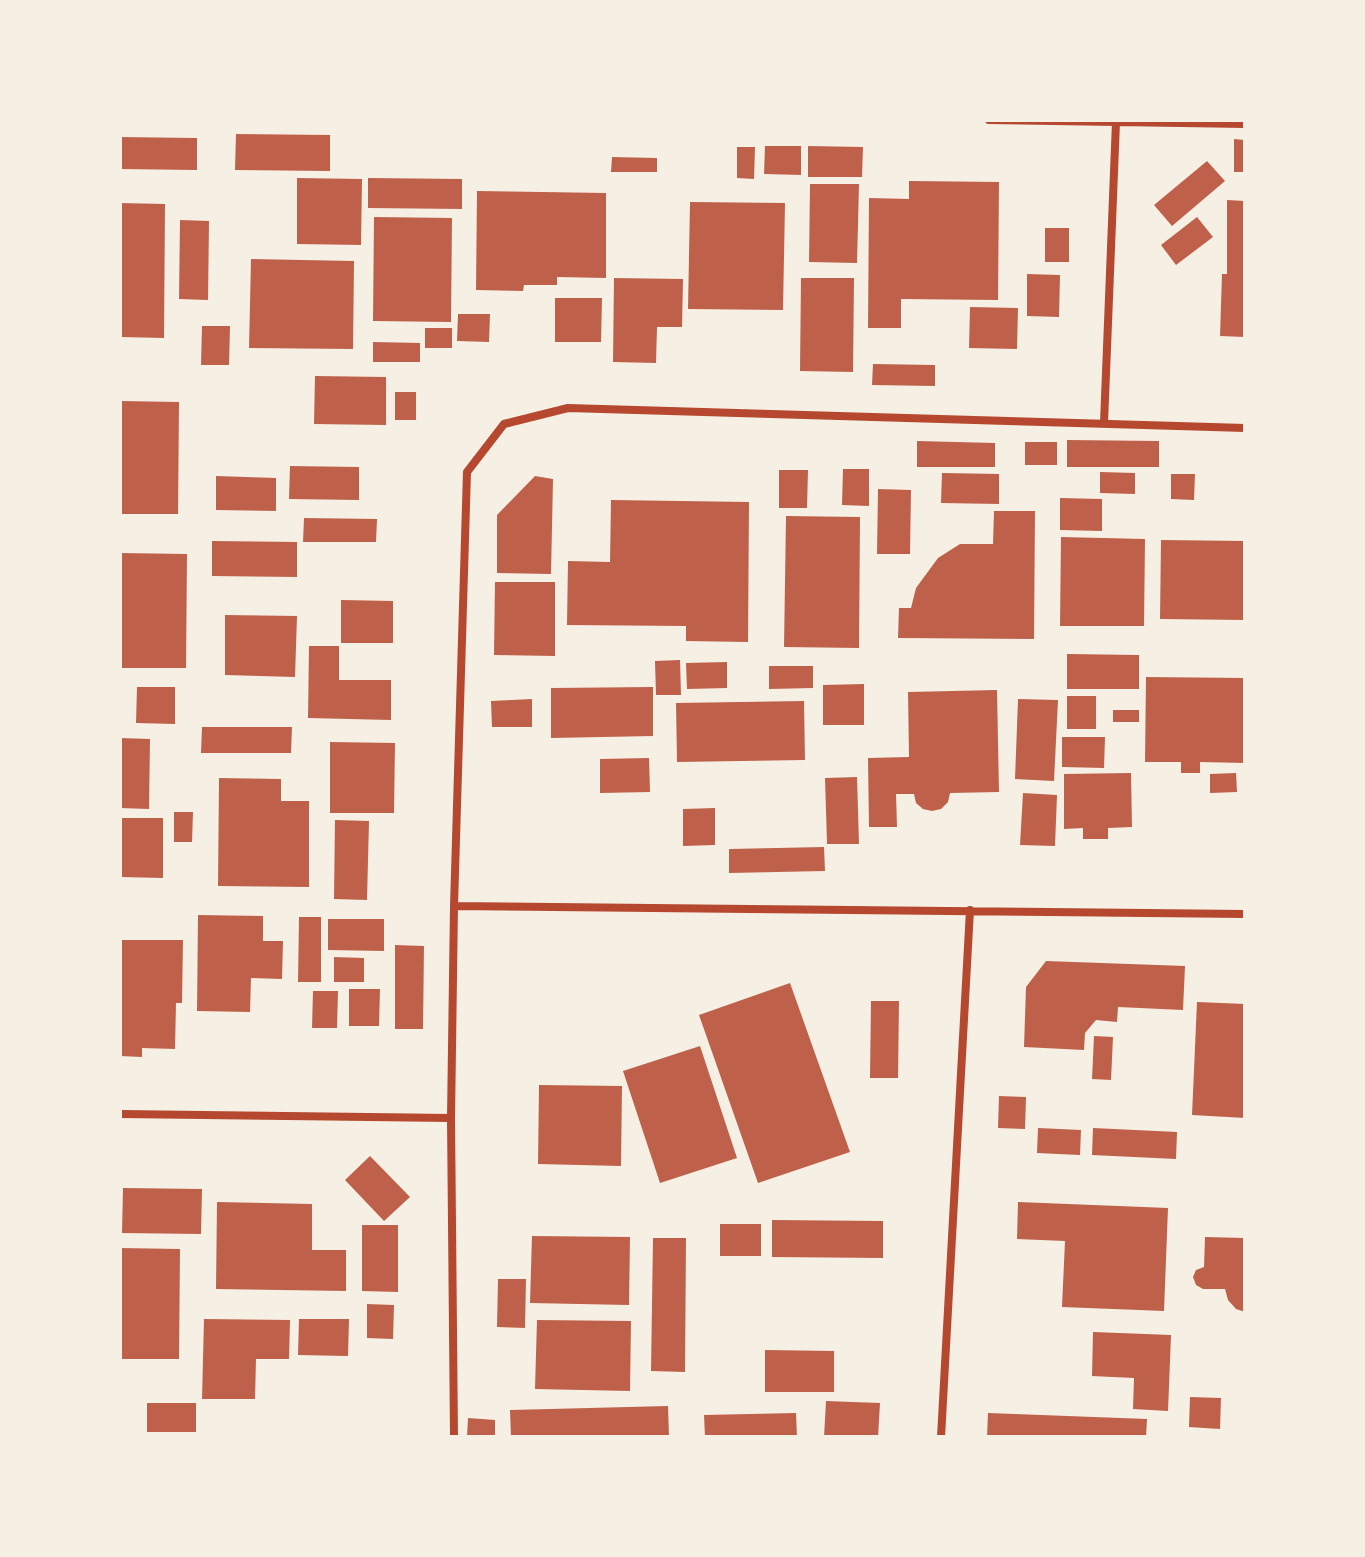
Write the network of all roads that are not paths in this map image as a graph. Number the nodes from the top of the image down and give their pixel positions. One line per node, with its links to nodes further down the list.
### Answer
1 (989, 120): 2 (street)
2 (1116, 122): 3 (street); 4 (street)
3 (1245, 124)
4 (1104, 423): 5 (street); 6 (street)
5 (1245, 428)
6 (454, 906): 7 (street); 10 (street)
7 (970, 910): 8 (street); 12 (street)
8 (1245, 914)
9 (120, 1114): 10 (street)
10 (451, 1118): 11 (street)
11 (454, 1437)
12 (941, 1437)

